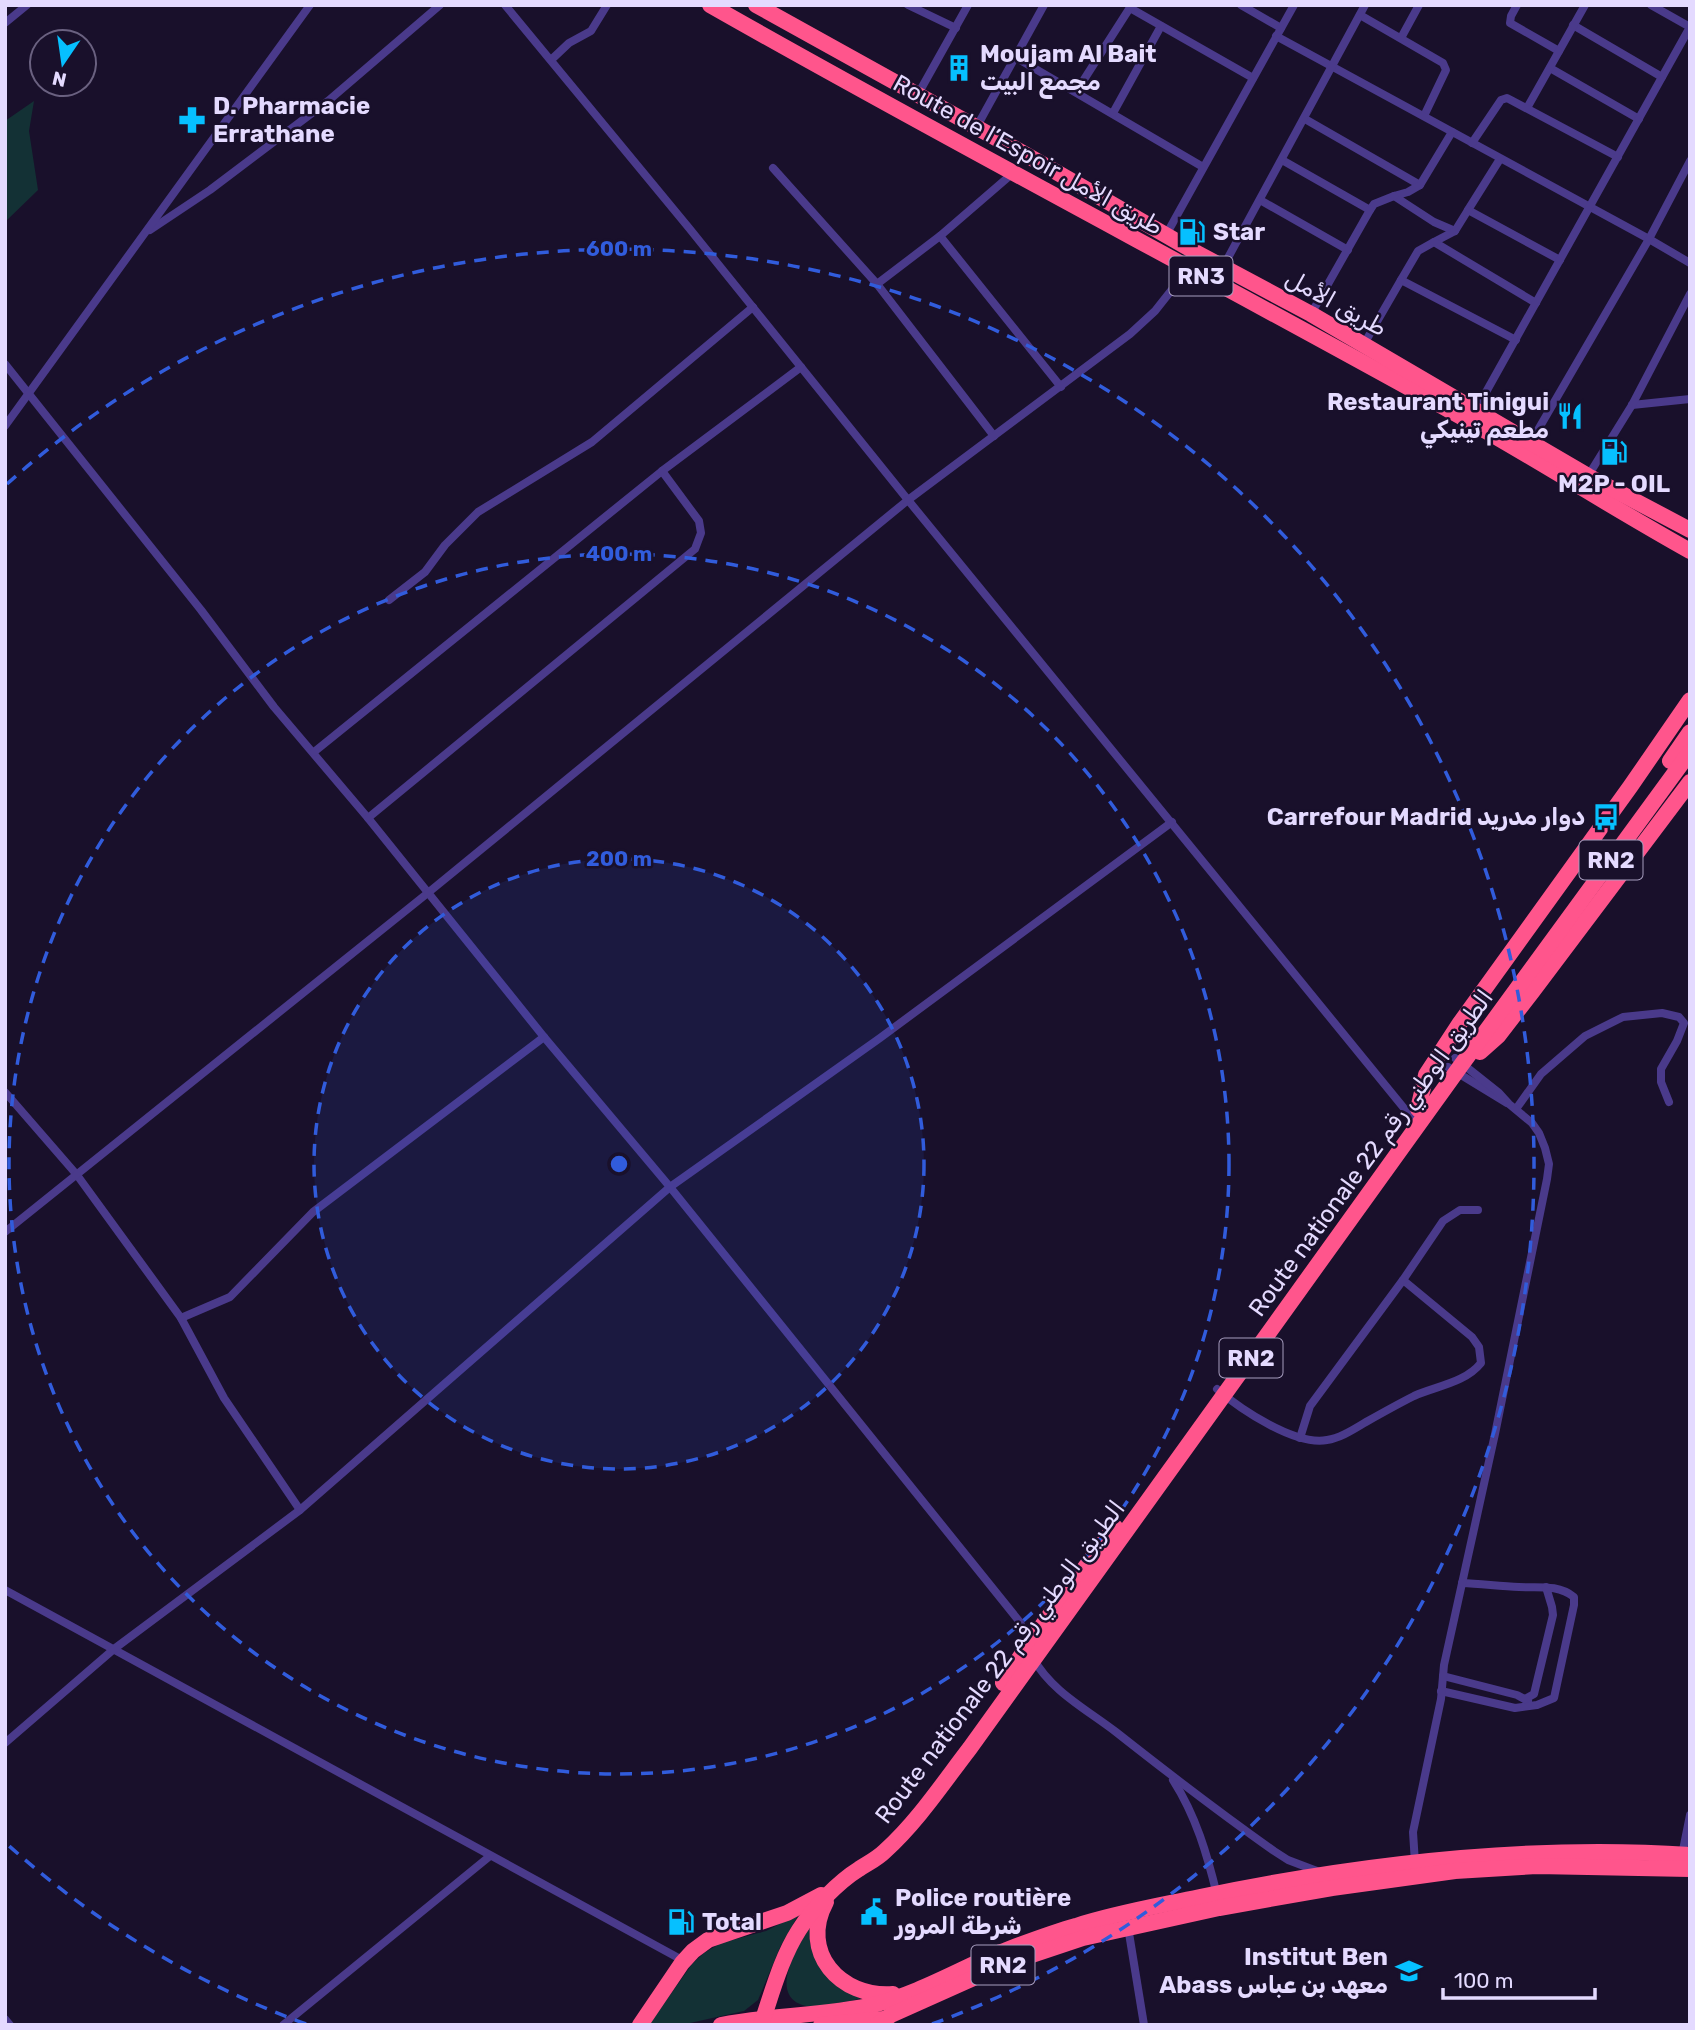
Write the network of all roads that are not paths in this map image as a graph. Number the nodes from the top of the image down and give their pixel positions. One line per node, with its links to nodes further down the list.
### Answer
1 (27, 5): 20 (street)
2 (310, 5): 58 (street)
3 (440, 5): 58 (street)
4 (505, 5): 29 (street)
5 (607, 5): 29 (street)
6 (710, 5): 50 (highway, Route de l’Espoir طريق الأمل / RN3)
7 (756, 5): 35 (highway, طريق الأمل / RN3)
8 (908, 5): 23 (street)
9 (968, 5): 23 (street)
10 (1044, 5): 28 (street)
11 (1241, 5): 24 (street)
12 (1294, 5): 24 (street)
13 (1365, 5): 19 (street)
14 (1419, 5): 26 (street)
15 (1517, 5): 27 (street)
16 (1585, 5): 22 (street)
17 (1651, 5): 32 (street)
18 (1130, 7): 21 (street); 34 (street)
19 (1360, 15): 26 (street); 30 (street)
20 (5, 23)
21 (1161, 26): 33 (street); 37 (street)
22 (1573, 26): 27 (street); 32 (street)
23 (956, 28): 35 (street)
24 (1281, 28): 25 (street)
25 (1276, 36): 30 (street); 33 (street)
26 (1401, 38): 38 (street)
27 (1559, 51): 31 (street)
28 (1015, 57): 34 (street); 41 (street)
29 (551, 60): 73 (street)
30 (1333, 66): 38 (street); 39 (street)
31 (1550, 68): 36 (street); 40 (street)
32 (1662, 77): 40 (street)
33 (1252, 78): 48 (street)
34 (1076, 92): 37 (street)
35 (917, 96): 41 (highway, طريق الأمل / RN3)
36 (1527, 108): 43 (street); 44 (street)
37 (1113, 113): 48 (street)
38 (1424, 116): 42 (street)
39 (1305, 119): 46 (street); 51 (street)
40 (1639, 119): 44 (street)
41 (976, 128): 59 (highway, طريق الأمل / RN3)
42 (1452, 131): 43 (street); 51 (street)
43 (1472, 143): 45 (street)
44 (1618, 157): 54 (street)
45 (1500, 159): 54 (street); 56 (street)
46 (1282, 160): 53 (street); 55 (street)
47 (1690, 161): 61 (street)
48 (1203, 167): 59 (street)
49 (773, 168): 70 (street)
50 (1013, 173): 60 (street); 68 (highway, Route de l’Espoir طريق الأمل / RN3)
51 (1420, 185): 52 (street)
52 (1394, 196): 55 (street); 57 (street)
53 (1260, 200): 63 (street); 67 (street)
54 (1590, 207): 61 (street); 65 (street)
55 (1370, 210): 63 (street)
56 (1468, 210): 57 (street); 65 (street)
57 (1455, 232): 62 (street)
58 (145, 233): 80 (street)
59 (1166, 235): 64 (highway, طريق الأمل / RN3)
60 (940, 236): 70 (street); 79 (street)
61 (1649, 239): 66 (street); 86 (street)
62 (1434, 242): 69 (street); 72 (street)
63 (1348, 250): 74 (street)
64 (1196, 253): 67 (highway, طريق الأمل / RN3); 68 (street)
65 (1560, 260): 72 (street)
66 (1690, 263)
67 (1223, 267): 74 (highway, طريق الأمل / RN3)
68 (1188, 269): 79 (street); 91 (highway, Route de l’Espoir طريق الأمل / RN3)
69 (1401, 280): 75 (street); 76 (street)
70 (877, 284): 85 (street)
71 (1690, 294): 82 (street)
72 (1536, 303): 75 (street)
73 (753, 307): 78 (street); 92 (street)
74 (1311, 314): 76 (highway, طريق الأمل / RN3)
75 (1516, 340): 83 (street)
76 (1364, 344): 83 (highway, طريق الأمل / RN3)
77 (5, 364): 80 (street)
78 (801, 367): 87 (street); 89 (street)
79 (1061, 387): 85 (street)
80 (28, 395): 84 (street); 95 (street)
81 (1690, 399): 82 (street)
82 (1632, 405): 88 (street)
83 (1476, 410): 86 (highway, طريق الأمل / RN3)
84 (5, 426)
85 (994, 436): 89 (street)
86 (1529, 441): 88 (highway, طريق الأمل / RN3)
87 (662, 471): 95 (street); 98 (street)
88 (1588, 476): 90 (highway, طريق الأمل / RN3)
89 (908, 500): 99 (street); 100 (street)
90 (1690, 530)
91 (1690, 551)
92 (388, 600)
93 (1690, 700): 107 (highway)
94 (1690, 732): 101 (highway, RN2)
95 (314, 752): 98 (street)
96 (1690, 752): 101 (highway, RN2)
97 (1690, 782): 103 (highway)
98 (368, 818): 100 (street)
99 (1172, 822): 107 (street); 109 (street)
100 (429, 892): 102 (street); 108 (street)
101 (1574, 902): 103 (highway, Route nationale 22 الطريق الوطني رقم / RN2)
102 (544, 1037): 109 (street); 113 (street)
103 (1458, 1064): 106 (street); 107 (highway, Route nationale 22 الطريق الوطني رقم / RN2); 114 (highway, Route nationale 22 الطريق الوطني رقم / RN2)
104 (5, 1092): 108 (street)
105 (1669, 1101): 106 (street)
106 (1512, 1107): 117 (street)
107 (1415, 1113): 114 (highway, Route nationale 22 الطريق الوطني رقم / RN2)
108 (77, 1175): 111 (street); 113 (street)
109 (670, 1187): 116 (street); 121 (street)
110 (1478, 1210): 112 (street)
111 (5, 1232)
112 (1403, 1280): 115 (street); 115 (street)
113 (181, 1318): 116 (street)
114 (1220, 1392): 115 (street); 121 (highway, Route nationale 22 الطريق الوطني رقم / RN2)
115 (1300, 1438)
116 (300, 1510): 120 (street)
117 (1462, 1583): 118 (street); 122 (street)
118 (1546, 1587): 124 (street); 125 (street)
119 (5, 1590): 120 (street)
120 (114, 1649): 126 (street); 129 (street)
121 (1032, 1650): 127 (street); 133 (highway, Route nationale 22 الطريق الوطني رقم / RN2)
122 (1443, 1676): 123 (street); 124 (street)
123 (1441, 1691): 125 (street); 131 (street)
124 (1525, 1699): 125 (street)
125 (1537, 1705)
126 (5, 1743)
127 (1170, 1775): 132 (street); 135 (street)
128 (1690, 1815): 130 (street)
129 (490, 1856): 137 (street); 143 (street)
130 (1687, 1860): 131 (highway, RN2)
131 (1415, 1870): 132 (highway, RN2); 134 (highway, RN2)
132 (1323, 1873): 134 (street); 135 (highway, RN2)
133 (836, 1888): 137 (highway, RN2); 138 (highway); 140 (highway, RN2)
134 (1332, 1888): 135 (highway, RN2)
135 (1218, 1901): 136 (highway, RN2)
136 (1126, 1920): 138 (highway, RN2); 141 (highway, RN2); 147 (street)
137 (684, 1961): 144 (highway, RN2)
138 (909, 1993): 140 (highway, RN2)
139 (5, 2019): 142 (street)
140 (763, 2021): 145 (highway)
141 (881, 2022): 146 (highway, RN2)
142 (10, 2025)
143 (284, 2025)
144 (640, 2025)
145 (721, 2025)
146 (821, 2025)
147 (1144, 2025)

